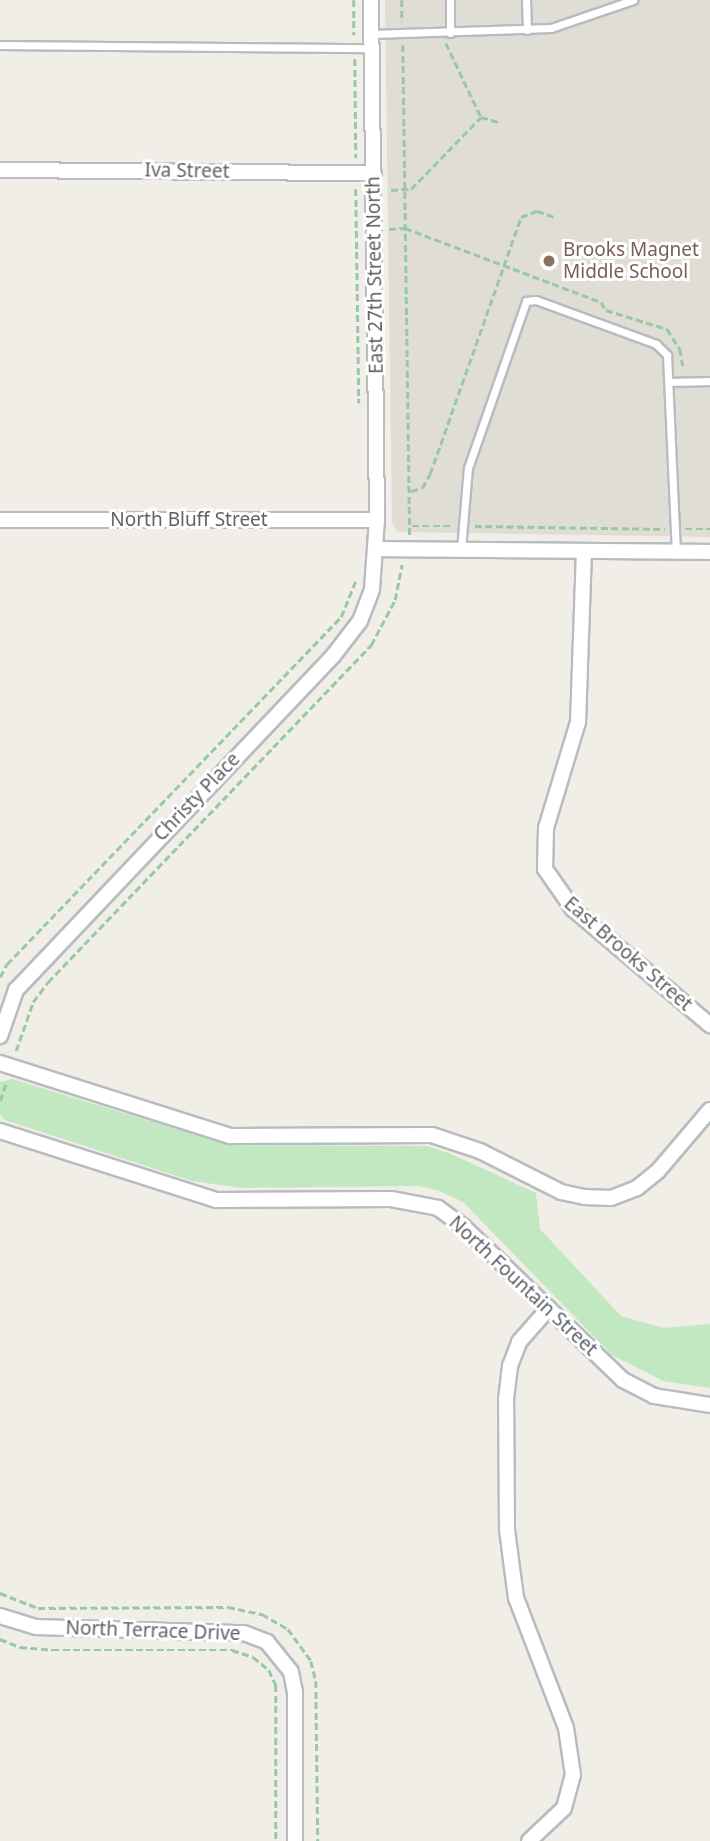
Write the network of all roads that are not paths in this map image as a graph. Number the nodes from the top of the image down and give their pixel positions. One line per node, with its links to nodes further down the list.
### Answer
1 (371, 0): 7 (street, East 27th Street North)
2 (450, 0): 6 (lane)
3 (526, 0): 5 (lane)
4 (633, 0): 5 (lane)
5 (527, 30): 6 (lane)
6 (450, 33): 7 (lane)
7 (371, 41): 8 (lane); 10 (street, East 27th Street North)
8 (0, 45)
9 (0, 170): 10 (street, Iva Street)
10 (374, 173): 14 (street, East 27th Street North)
11 (710, 381): 12 (lane)
12 (670, 382): 16 (lane); 18 (lane)
13 (0, 520): 14 (street, North Bluff Street)
14 (377, 520): 15 (street, East 27th Street North)
15 (377, 549): 16 (street); 21 (street, Christy Place)
16 (461, 550): 17 (street)
17 (584, 551): 18 (street); 20 (street, East Brooks Street)
18 (676, 551): 19 (street)
19 (710, 552)
20 (710, 1025)
21 (0, 1036)
22 (6, 1065): 23 (street)
23 (710, 1110)
24 (0, 1130): 25 (street, North Fountain Street)
25 (549, 1308): 26 (street, North Fountain Street); 29 (street)
26 (710, 1405)
27 (0, 1616): 28 (street, North Terrace Drive)
28 (295, 1841)
29 (529, 1841)

